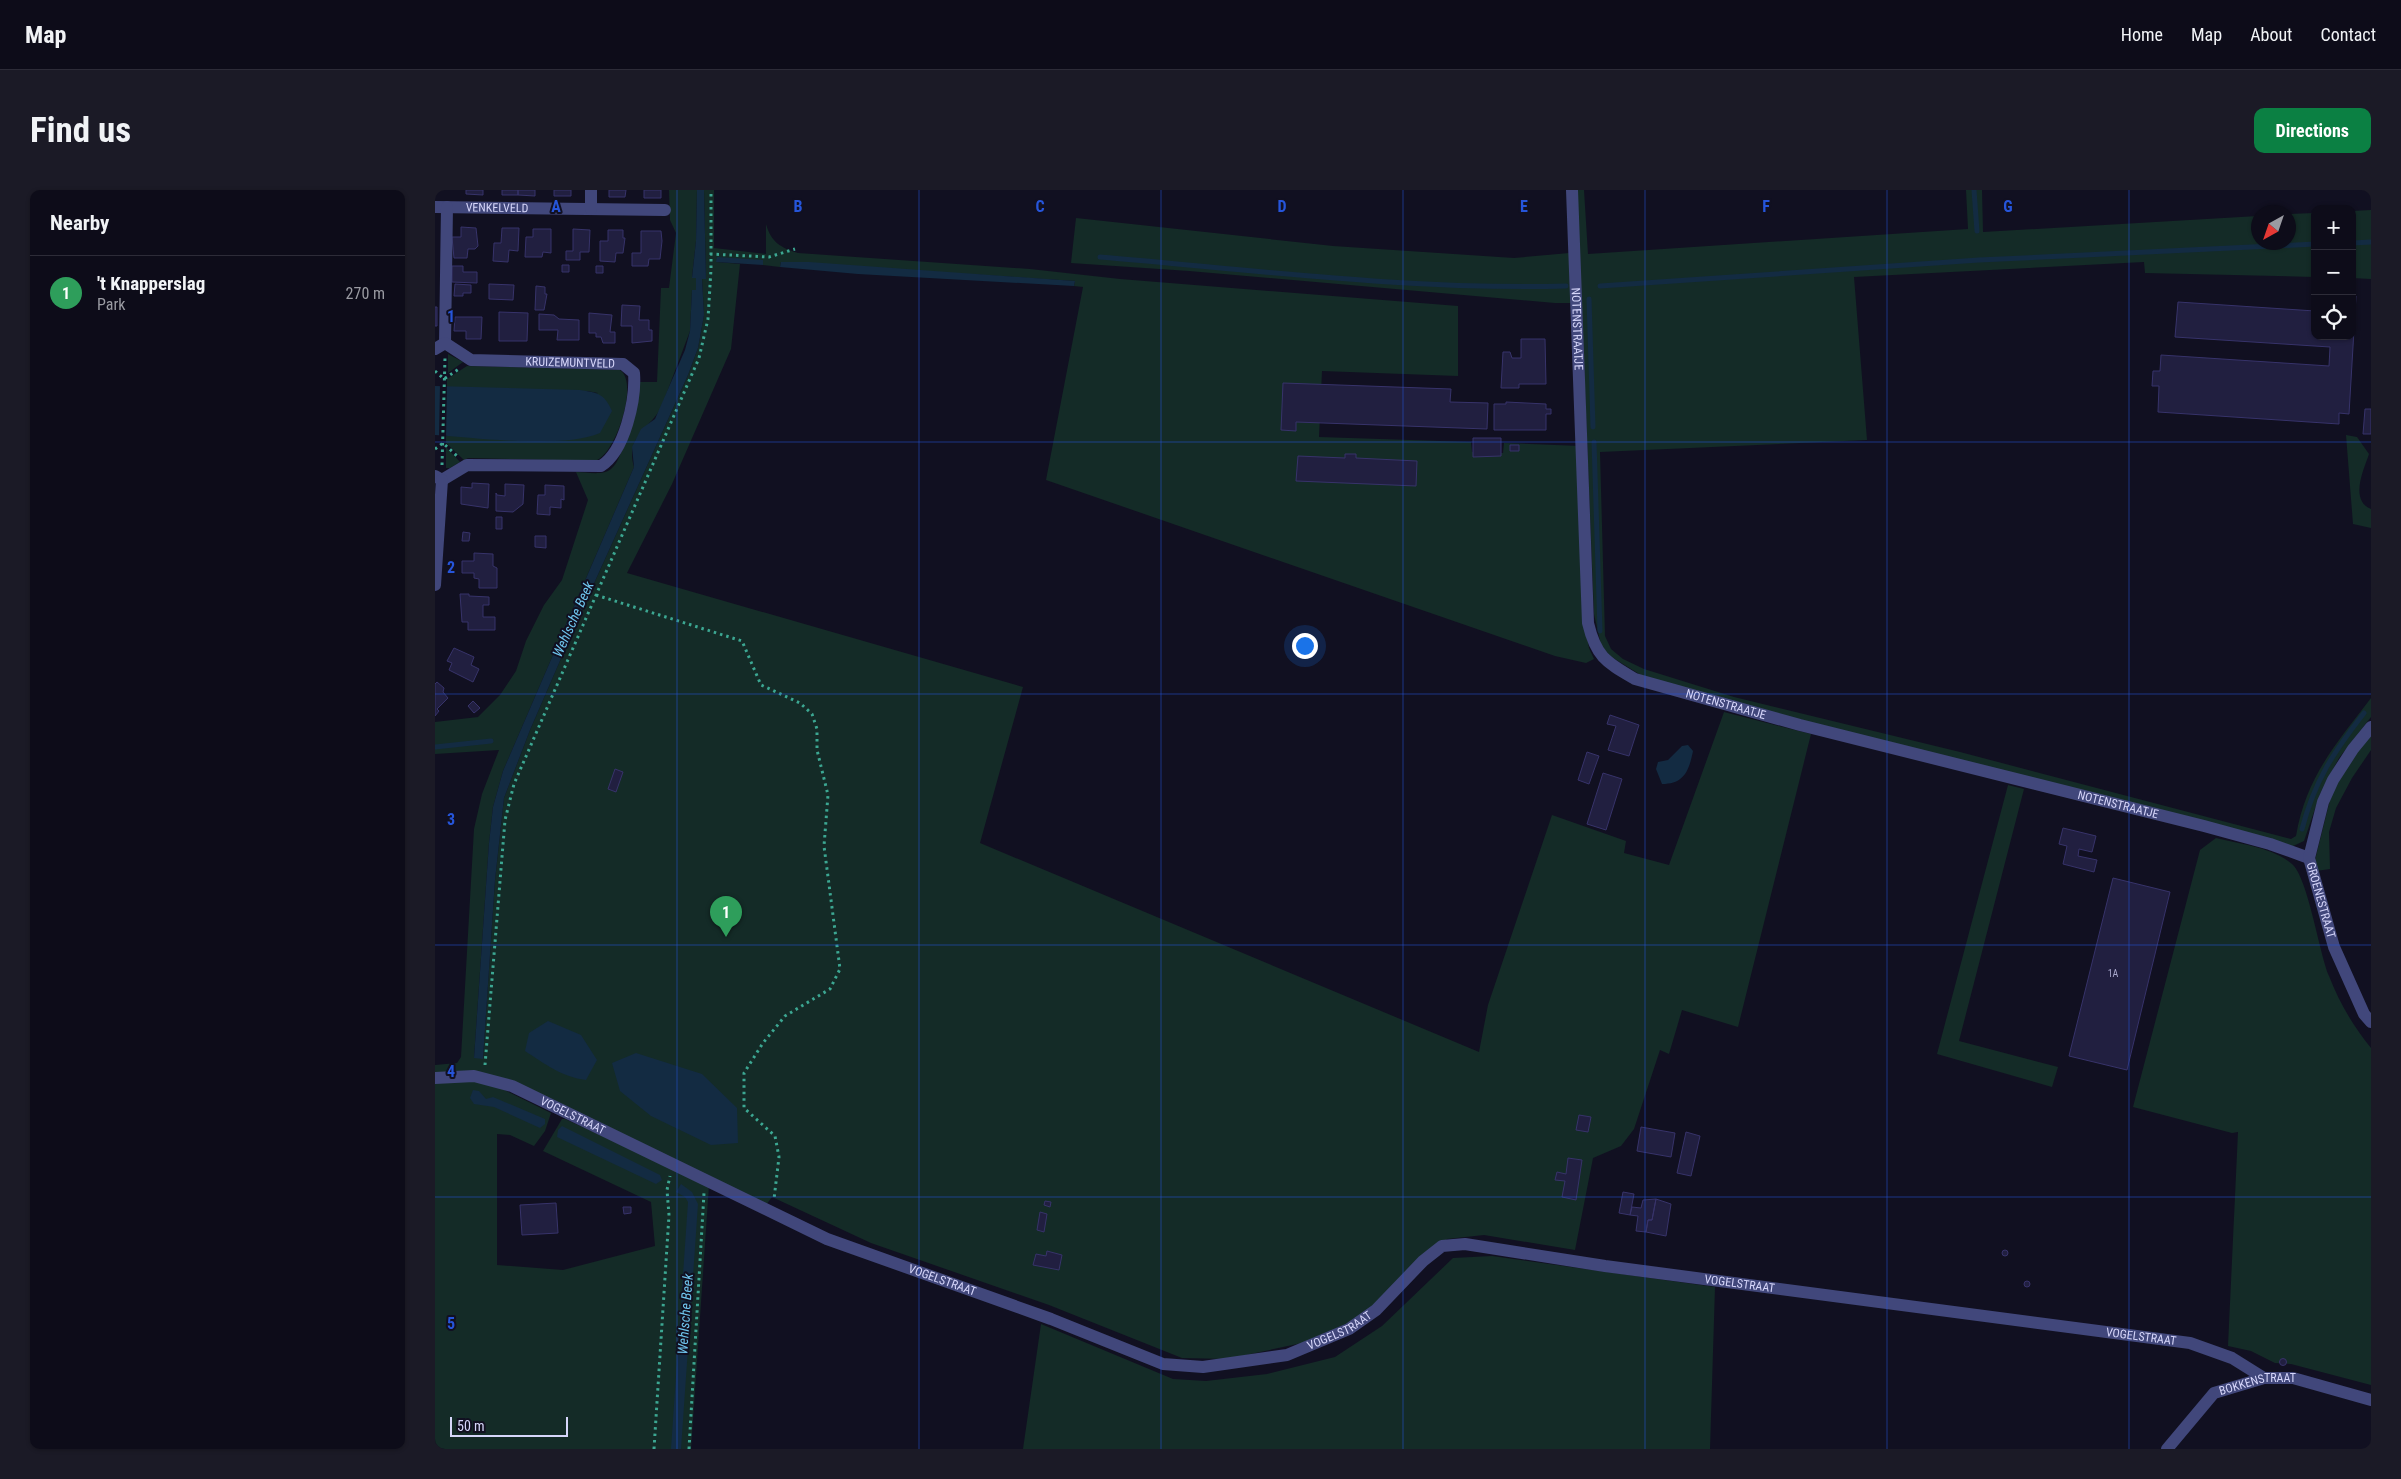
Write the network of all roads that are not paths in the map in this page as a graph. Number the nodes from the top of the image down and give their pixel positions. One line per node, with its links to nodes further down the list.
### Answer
1 (591, 190): 4 (street)
2 (1572, 190): 10 (street, NOTENSTRAATJE)
3 (441, 207): 4 (street, VENKELVELD); 6 (street)
4 (591, 209): 5 (street, VENKELVELD)
5 (665, 210)
6 (440, 346): 7 (street, KRUIZEMUNTVELD)
7 (438, 478): 8 (street)
8 (435, 585)
9 (2371, 728): 10 (street, GROENESTRAAT)
10 (2309, 858): 11 (street, GROENESTRAAT)
11 (2371, 1022)
12 (435, 1078): 13 (street, VOGELSTRAAT)
13 (2264, 1378): 14 (street, BOKKENSTRAAT); 15 (street, BOKKENSTRAAT)
14 (2371, 1400)
15 (2167, 1449)

